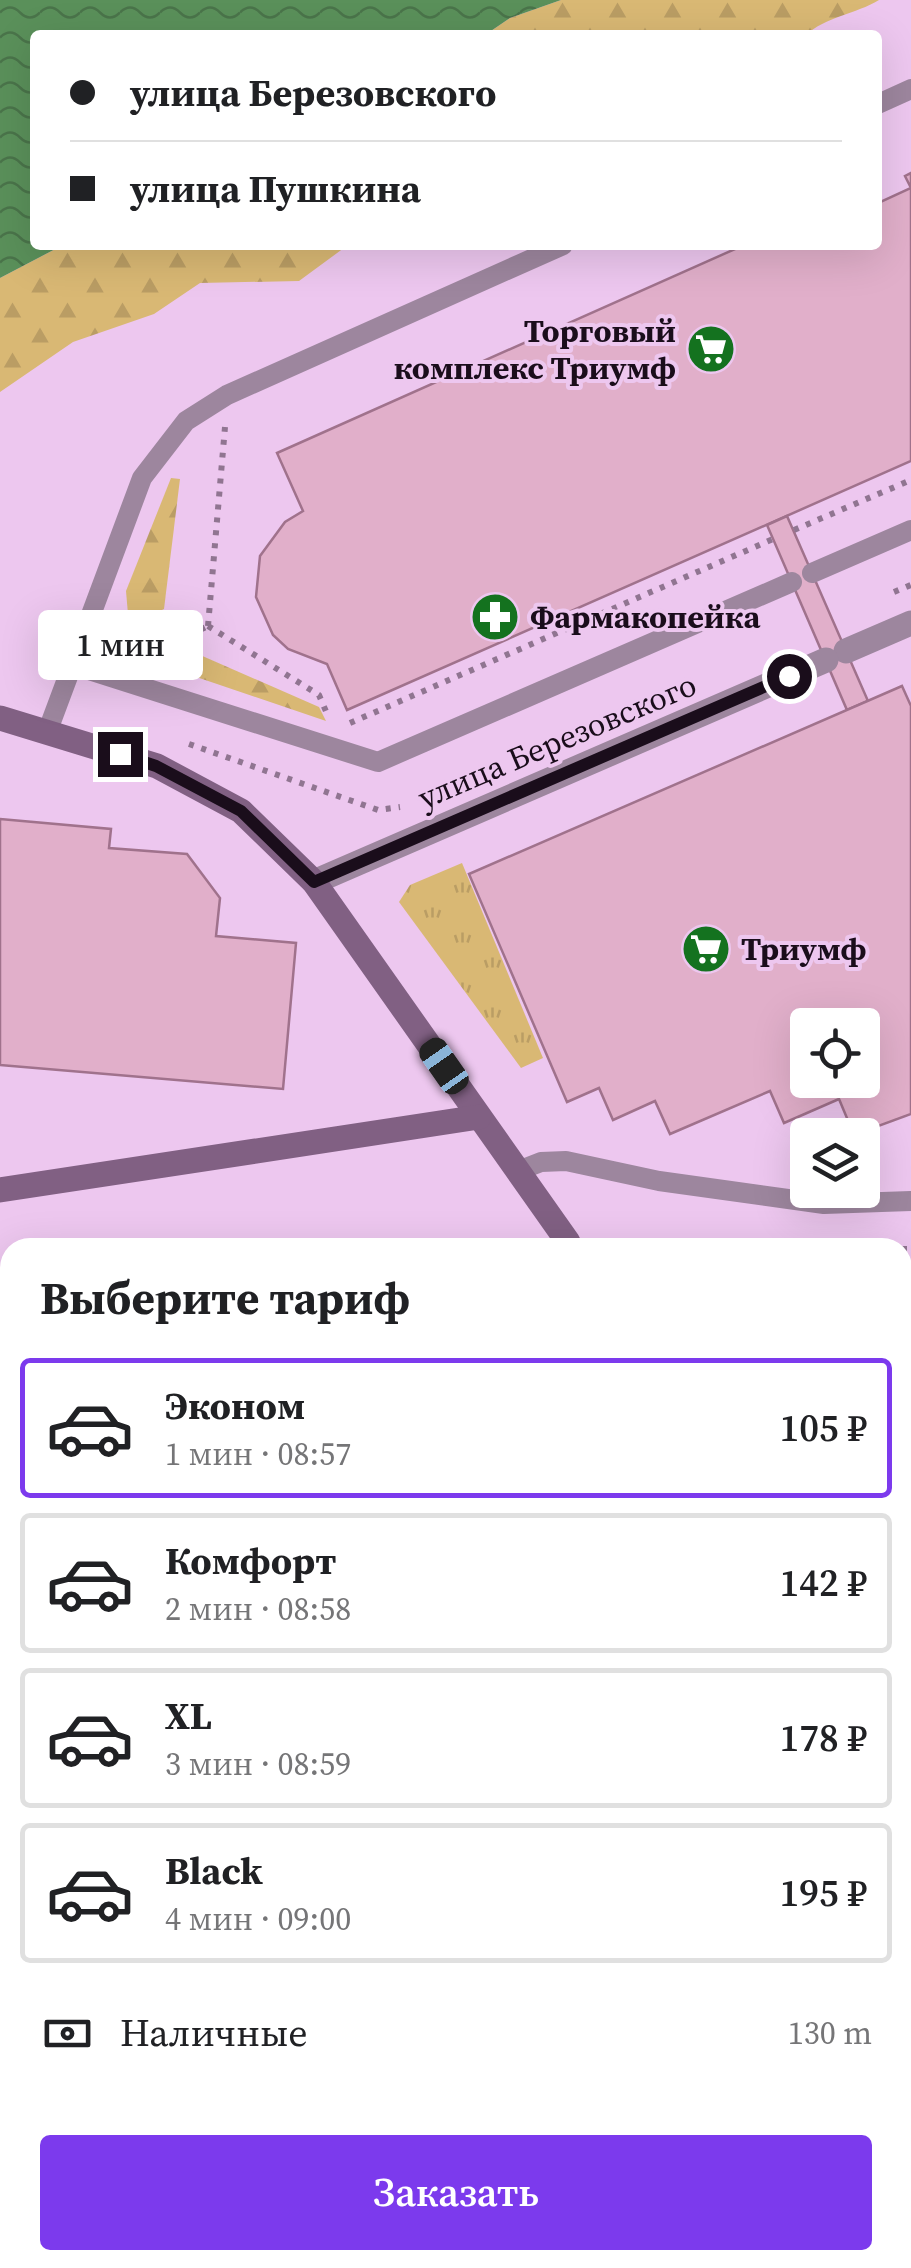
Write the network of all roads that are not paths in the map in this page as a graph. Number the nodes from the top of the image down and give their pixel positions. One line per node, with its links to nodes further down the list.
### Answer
1 (911, 89): 2 (lane)
2 (882, 102)
3 (551, 250): 8 (lane)
4 (911, 530): 5 (lane)
5 (812, 573)
6 (792, 582): 8 (lane)
7 (911, 623): 11 (street, улица Березовского)
8 (70, 664): 10 (lane)
9 (0, 718): 10 (street)
10 (48, 730): 11 (street)
11 (314, 882): 12 (street)
12 (479, 1117): 13 (street); 14 (street)
13 (518, 1171): 15 (lane); 16 (street)
14 (0, 1190)
15 (911, 1201)
16 (565, 1238)

